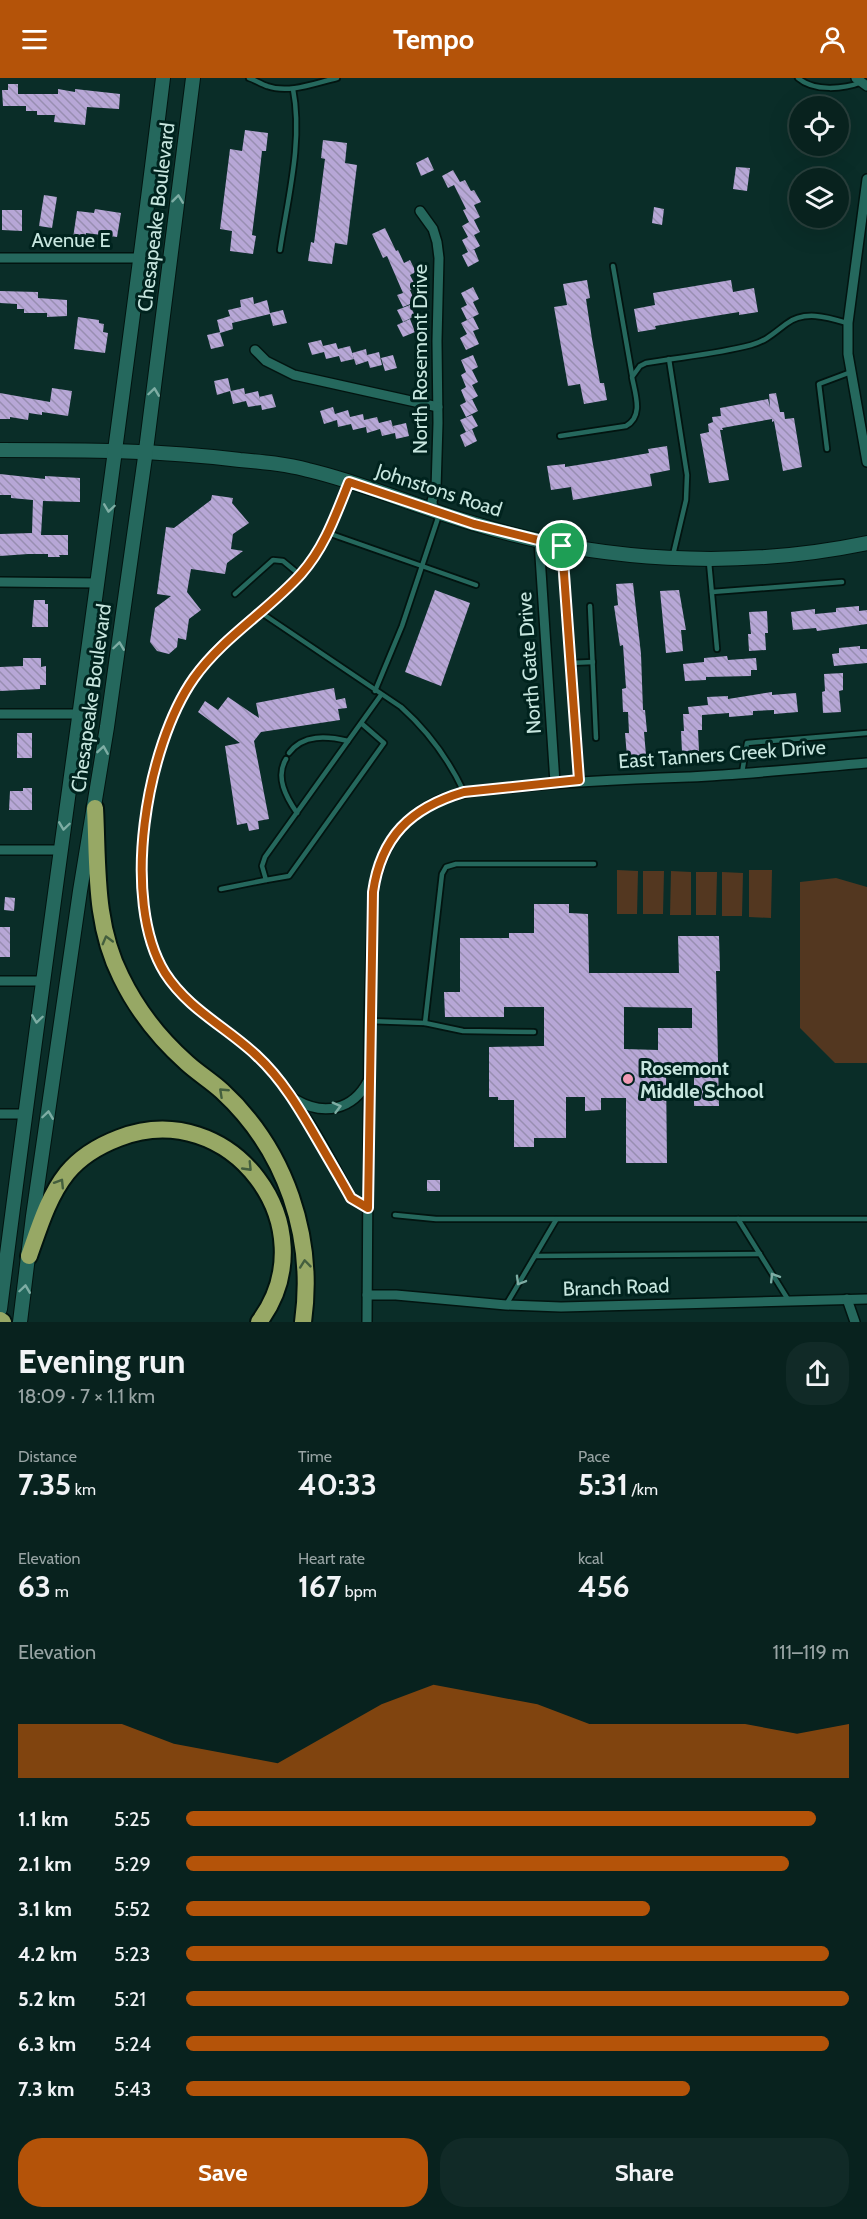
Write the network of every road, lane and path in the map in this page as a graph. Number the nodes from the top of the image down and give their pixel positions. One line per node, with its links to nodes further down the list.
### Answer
1 (164, 78): 12 (main road, Chesapeake Boulevard)
2 (193, 78): 24 (main road, Chesapeake Boulevard, one-way to 2)
3 (249, 78): 7 (lane)
4 (337, 78): 7 (lane)
5 (798, 78): 6 (lane)
6 (862, 82)
7 (293, 89): 10 (lane)
8 (867, 179): 14 (street)
9 (420, 211): 19 (street, North Rosemont Drive)
10 (280, 250)
11 (0, 258): 12 (street, Avenue E)
12 (141, 258): 23 (main road, Chesapeake Boulevard)
13 (613, 266): 18 (lane)
14 (848, 323): 16 (lane); 17 (street)
15 (255, 350): 19 (street)
16 (669, 359): 18 (lane); 32 (lane)
17 (851, 372): 21 (lane); 25 (street)
18 (632, 377): 20 (lane)
19 (438, 407): 27 (street, North Rosemont Drive)
20 (560, 436)
21 (827, 449)
22 (0, 450): 23 (main road, Johnstons Road)
23 (117, 450): 24 (main road, Johnstons Road); 38 (main road, Chesapeake Boulevard, one-way to 38)
24 (146, 450): 26 (main road, Johnstons Road); 62 (main road, Chesapeake Boulevard, one-way to 24)
25 (867, 462)
26 (349, 482): 27 (main road, Johnstons Road); 28 (street)
27 (433, 511): 29 (main road, Johnstons Road); 34 (lane)
28 (328, 533): 34 (lane); 35 (street)
29 (539, 541): 31 (main road, Johnstons Road); 60 (street, North Gate Drive)
30 (867, 543): 33 (main road, Johnstons Road)
31 (562, 546): 32 (main road, Johnstons Road); 46 (street, North Gate Drive)
32 (673, 558): 33 (main road, Johnstons Road)
33 (709, 559): 40 (lane)
34 (422, 566): 39 (lane); 47 (lane)
35 (300, 575): 41 (lane); 43 (street)
36 (0, 582): 38 (street)
37 (842, 582): 40 (lane)
38 (98, 583): 50 (main road, Chesapeake Boulevard)
39 (476, 585)
40 (712, 591): 44 (lane)
41 (235, 594)
42 (590, 606): 45 (lane)
43 (260, 612): 47 (lane); 75 (street)
44 (717, 649)
45 (593, 662): 46 (lane); 53 (lane)
46 (570, 663): 59 (street, North Gate Drive)
47 (375, 691): 48 (lane)
48 (381, 694): 51 (lane); 61 (lane)
49 (0, 714): 50 (street)
50 (80, 714): 65 (main road, Chesapeake Boulevard, one-way to 65)
51 (361, 723): 54 (lane); 67 (lane)
52 (867, 734): 58 (lane)
53 (596, 738)
54 (348, 741): 55 (lane); 63 (lane)
55 (290, 753)
56 (286, 759): 63 (lane)
57 (867, 763): 58 (street, East Tanners Creek Drive)
58 (742, 773): 59 (street, East Tanners Creek Drive)
59 (579, 780): 60 (street, East Tanners Creek Drive)
60 (555, 783): 61 (street, East Tanners Creek Drive)
61 (464, 792): 71 (street, East Tanners Creek Drive)
62 (95, 808): 84 (main road, Chesapeake Boulevard, one-way to 62); 94 (highway, one-way to 62)
63 (297, 813): 67 (lane)
64 (0, 850): 65 (street)
65 (61, 850): 70 (main road, Chesapeake Boulevard)
66 (594, 864): 72 (lane)
67 (266, 880): 68 (lane)
68 (221, 889)
69 (0, 981): 70 (street)
70 (43, 981): 77 (main road, Chesapeake Boulevard, one-way to 77)
71 (369, 1020): 72 (lane); 74 (street, East Tanners Creek Drive)
72 (425, 1023): 73 (lane)
73 (534, 1032)
74 (369, 1078): 75 (street, one-way to 74); 78 (street, East Tanners Creek Drive)
75 (294, 1099): 78 (street)
76 (0, 1114): 77 (street)
77 (24, 1114): 91 (main road, Chesapeake Boulevard)
78 (368, 1208): 86 (street, East Tanners Creek Drive)
79 (395, 1215): 82 (lane)
80 (738, 1219): 81 (lane); 82 (lane); 83 (lane)
81 (867, 1219)
82 (556, 1220): 85 (lane)
83 (760, 1254): 85 (lane); 89 (lane, one-way to 83)
84 (29, 1256): 92 (main road, Chesapeake Boulevard, one-way to 84); 93 (highway, one-way to 93)
85 (535, 1256): 90 (lane, one-way to 90)
86 (367, 1295): 90 (street, Branch Road); 95 (street, East Tanners Creek Drive)
87 (847, 1299): 88 (street, Branch Road); 89 (street, Branch Road); 96 (street)
88 (867, 1299)
89 (789, 1300): 90 (street, Branch Road)
90 (506, 1305)
91 (0, 1309)
92 (20, 1322)
93 (259, 1322)
94 (303, 1322)
95 (367, 1322)
96 (855, 1322)

